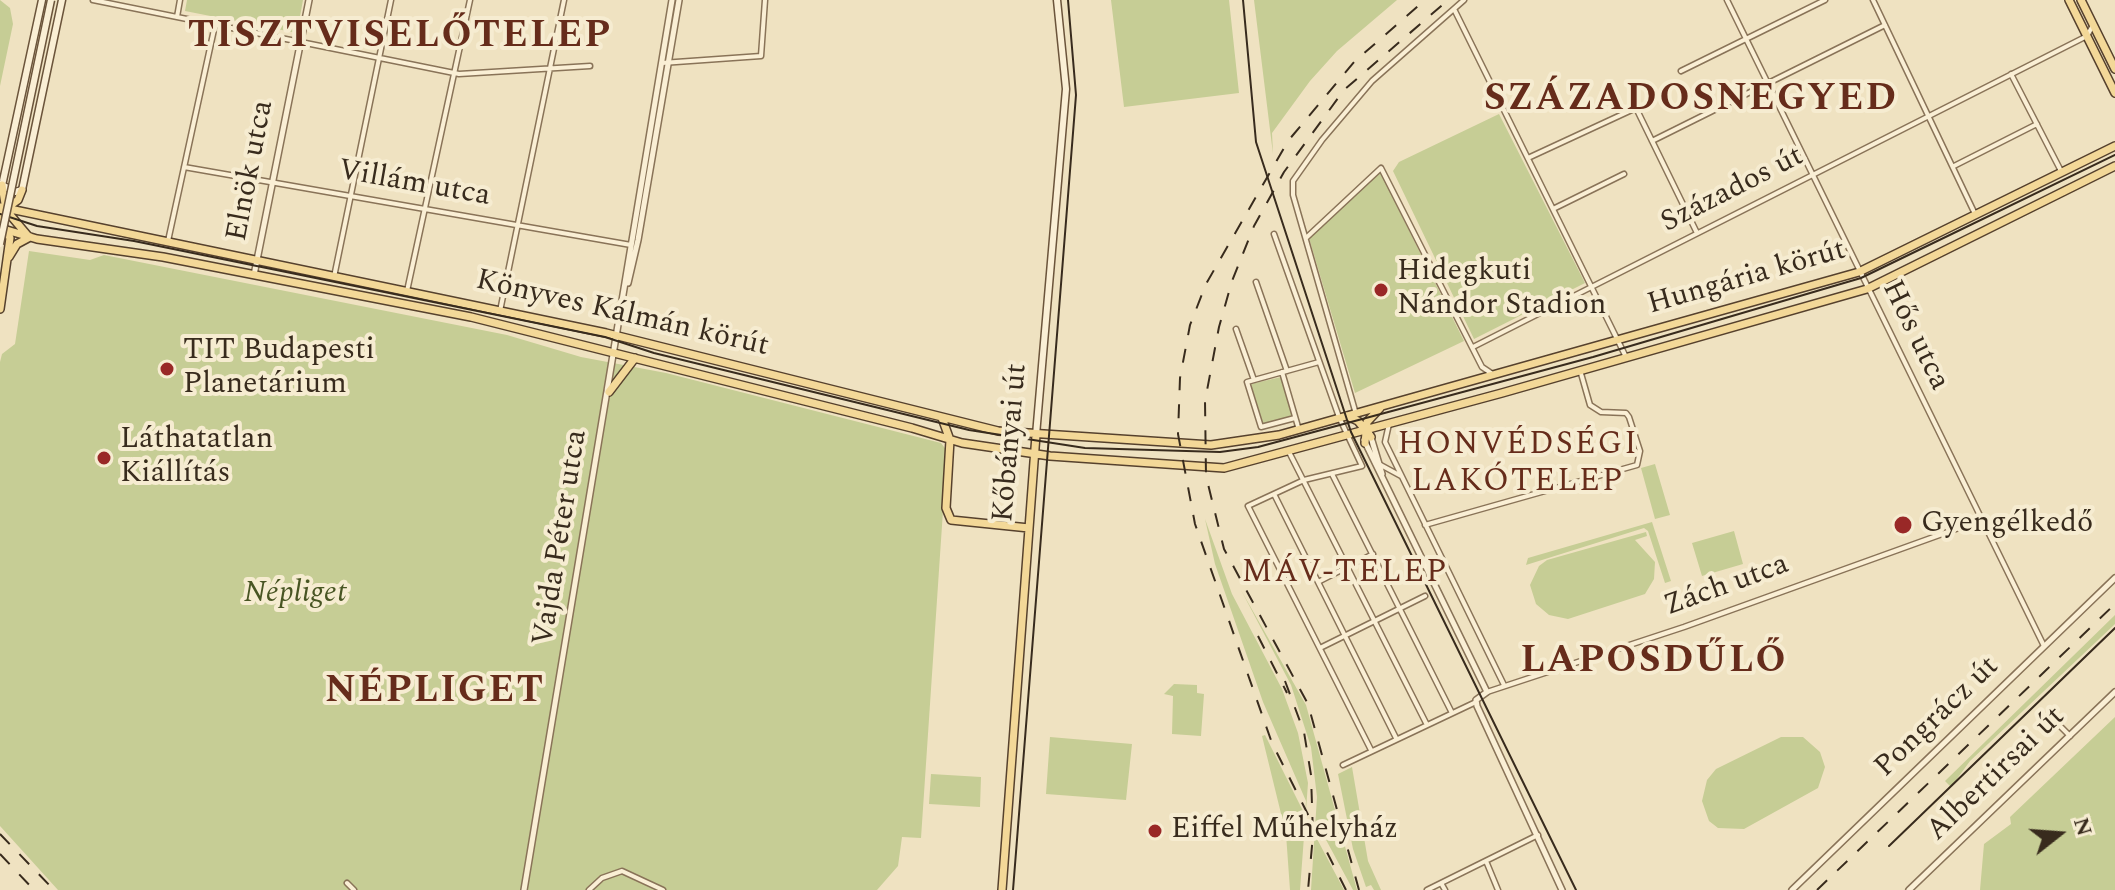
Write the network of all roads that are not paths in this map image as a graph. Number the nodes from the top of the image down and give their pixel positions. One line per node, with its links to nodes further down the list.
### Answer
1 (42, 0): 40 (main road)
2 (51, 0): 69 (main road, bridge)
3 (62, 0): 41 (main road)
4 (93, 0): 21 (street)
5 (180, 0): 21 (street)
6 (309, 0): 27 (street, Elnök utca)
7 (391, 0): 28 (street)
8 (470, 0): 34 (street)
9 (564, 0): 31 (street)
10 (672, 0): 29 (street, Vajda Péter utca)
11 (679, 0): 29 (street, Vajda Péter utca)
12 (765, 0): 29 (street)
13 (1057, 0): 106 (main road, Kőbányai út)
14 (1464, 0): 20 (street)
15 (1727, 0): 26 (street, Hős utca)
16 (1825, 0): 26 (street)
17 (1873, 0): 23 (street)
18 (2069, 0): 25 (main road)
19 (2081, 0): 24 (main road)
20 (1454, 9): 44 (street); 67 (street)
21 (177, 17): 22 (street)
22 (215, 25): 27 (street); 47 (street)
23 (1885, 25): 36 (street); 38 (street)
24 (2093, 25): 25 (street); 32 (main road)
25 (2087, 36): 35 (street, Százados út); 37 (main road)
26 (1744, 40): 33 (street); 36 (street, Hős utca)
27 (300, 42): 28 (street); 51 (street, Elnök utca)
28 (379, 58): 34 (street); 54 (street)
29 (665, 63): 70 (street, Vajda Péter utca)
30 (590, 66): 31 (street)
31 (550, 67): 34 (street); 62 (street)
32 (2115, 69)
33 (1681, 71)
34 (454, 72): 57 (street)
35 (2011, 74): 38 (street, Százados út); 39 (street)
36 (1766, 84): 42 (street); 50 (street, Hős utca)
37 (2115, 93)
38 (1930, 116): 45 (street); 50 (street, Százados út)
39 (2037, 124): 45 (street); 48 (street)
40 (11, 133): 41 (main road); 52 (main road)
41 (33, 137): 53 (main road)
42 (1652, 141): 44 (street); 64 (street)
43 (2115, 146): 48 (main road, Hungária körút)
44 (1528, 158): 58 (street)
45 (1954, 166): 60 (street)
46 (2115, 166): 55 (main road, Hungária körút)
47 (184, 167): 51 (street, Villám utca); 68 (street)
48 (2062, 173): 55 (main road); 60 (main road, Hungária körút)
49 (1624, 174): 58 (street)
50 (1811, 176): 64 (street, Százados út); 74 (street, Hős utca)
51 (271, 181): 54 (street, Villám utca); 72 (street, Elnök utca)
52 (1, 187): 53 (main road); 56 (main road)
53 (22, 190): 56 (main road); 59 (main road)
54 (351, 196): 57 (street, Villám utca); 76 (street)
55 (2054, 196): 79 (main road, Hungária körút)
56 (4, 209): 59 (main road, Könyves Kálmán körút); 61 (main road)
57 (425, 209): 62 (street, Villám utca); 80 (street)
58 (1553, 209): 78 (street)
59 (32, 214): 61 (main road); 68 (main road, Könyves Kálmán körút)
60 (1976, 216): 74 (main road, Hungária körút)
61 (12, 221): 63 (main road); 66 (main road)
62 (518, 225): 70 (street, Villám utca); 83 (street)
63 (2, 226): 66 (main road, Könyves Kálmán körút); 71 (main road)
64 (1697, 233): 78 (street, Százados út)
65 (1274, 234): 91 (street)
66 (30, 237): 71 (main road); 75 (main road, Könyves Kálmán körút)
67 (1306, 238): 87 (street); 104 (street)
68 (168, 243): 72 (main road, Könyves Kálmán körút)
69 (0, 244)
70 (634, 245): 85 (street, Vajda Péter utca)
71 (8, 258): 73 (main road)
72 (256, 261): 75 (street, Elnök utca); 76 (main road, Könyves Kálmán körút)
73 (3, 272): 81 (main road)
74 (1859, 272): 79 (street, Hős utca); 86 (main road, Hungária körút)
75 (254, 275): 88 (main road, Könyves Kálmán körút)
76 (334, 277): 80 (main road, Könyves Kálmán körút)
77 (1256, 282): 94 (street)
78 (1591, 287): 86 (street); 87 (street, Százados út)
79 (1867, 289): 89 (main road, Hungária körút); 117 (street, Hős utca)
80 (407, 292): 83 (main road, Könyves Kálmán körút)
81 (1, 297): 82 (main road)
82 (0, 309)
83 (500, 311): 85 (main road, Könyves Kálmán körút)
84 (1236, 329): 97 (street)
85 (617, 336): 88 (street, Vajda Péter utca); 101 (main road, Könyves Kálmán körút)
86 (1618, 341): 89 (street); 95 (main road, Hungária körút)
87 (1473, 347): 92 (street)
88 (614, 353): 90 (main road, Könyves Kálmán körút); 98 (street, Vajda Péter utca)
89 (1626, 357): 93 (main road, Hungária körút)
90 (635, 358): 98 (main road); 107 (main road, Könyves Kálmán körút)
91 (1319, 362): 94 (street); 100 (street)
92 (1482, 367): 95 (street); 96 (street)
93 (1580, 370): 103 (main road, Hungária körút); 118 (street)
94 (1285, 372): 97 (street); 102 (street)
95 (1493, 375): 96 (main road, Hungária körút)
96 (1476, 379): 99 (main road, Hungária körút)
97 (1254, 380): 102 (street)
98 (609, 392): 146 (street, Vajda Péter utca)
99 (1388, 403): 104 (main road, Hungária körút); 104 (main road)
100 (1340, 417): 104 (main road, Hungária körút); 104 (main road); 105 (main road, Hungária körút)
101 (942, 418): 106 (main road, Könyves Kálmán körút); 107 (main road)
102 (1295, 418): 105 (street)
103 (1389, 424): 104 (main road, Hungária körút); 114 (street)
104 (1361, 427): 109 (main road, Hungária körút); 111 (street); 113 (street)
105 (1299, 430): 108 (main road, Hungária körút)
106 (1036, 435): 108 (main road, Könyves Kálmán körút); 110 (main road, Kőbányai út)
107 (950, 440): 110 (main road, Könyves Kálmán körút); 119 (main road)
108 (1235, 444)
109 (1289, 452): 112 (main road, Hungária körút); 115 (street)
110 (1035, 455): 112 (main road, Könyves Kálmán körút); 119 (main road, Kőbányai út)
111 (1377, 463): 114 (street); 131 (street)
112 (1224, 468)
113 (1332, 474): 115 (street); 120 (street)
114 (1403, 477): 118 (street)
115 (1304, 480): 116 (street); 121 (street)
116 (1275, 496): 123 (street); 129 (street)
117 (1981, 520): 128 (street, Hős utca); 130 (street, Zách utca)
118 (1425, 525): 130 (street)
119 (1029, 528): 149 (main road, Kőbányai út)
120 (1373, 554): 121 (street); 125 (street)
121 (1347, 567): 123 (street); 126 (street)
122 (2115, 578): 128 (street, Pongrácz út)
123 (1318, 582): 127 (street)
124 (1425, 596): 125 (street)
125 (1400, 609): 126 (street); 134 (street)
126 (1375, 621): 127 (street); 135 (street)
127 (1345, 636): 129 (street); 138 (street)
128 (2044, 646): 154 (street, Pongrácz út)
129 (1320, 648): 139 (street)
130 (1504, 685): 131 (street, Zách utca)
131 (1487, 692): 133 (street)
132 (2115, 692): 137 (street, Albertirsai út)
133 (1476, 702): 134 (street); 141 (street)
134 (1451, 711): 135 (street)
135 (1426, 723): 138 (street)
136 (2058, 724): 137 (street)
137 (2070, 736): 155 (street, Albertirsai út)
138 (1396, 738): 139 (street)
139 (1371, 750): 140 (street)
140 (1343, 765)
141 (1538, 835): 142 (street); 153 (street)
142 (1486, 861): 144 (street); 152 (street)
143 (347, 883): 145 (street)
144 (1441, 883): 150 (street); 151 (street)
145 (354, 890)
146 (524, 890)
147 (589, 890): 148 (street)
148 (663, 890)
149 (1002, 890)
150 (1427, 890)
151 (1445, 890)
152 (1498, 890)
153 (1562, 890)
154 (1792, 890)
155 (1909, 890)

